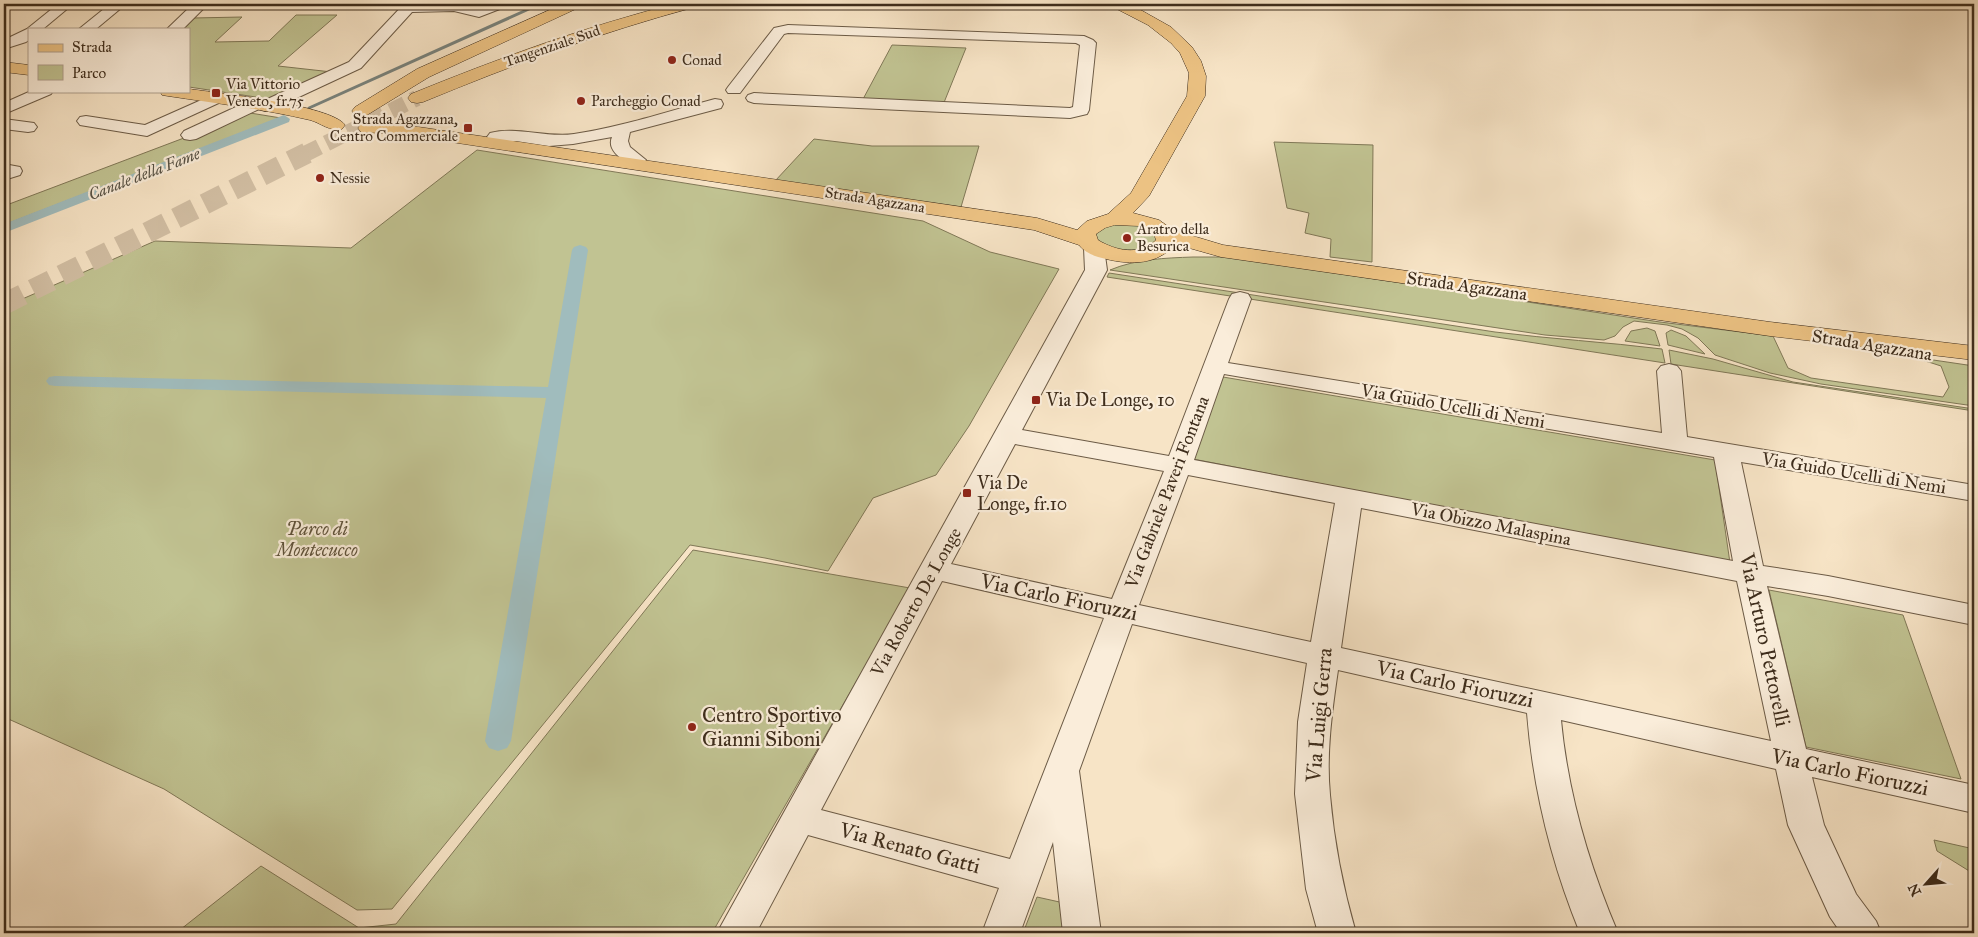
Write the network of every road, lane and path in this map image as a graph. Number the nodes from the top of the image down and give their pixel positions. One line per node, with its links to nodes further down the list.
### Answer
1 (66, 4): 9 (street)
2 (119, 4): 10 (street)
3 (202, 4): 11 (street)
4 (500, 4): 8 (street)
5 (575, 4): 16 (main road)
6 (690, 4): 21 (main road, Tangenziale Sud)
7 (1118, 4): 42 (main road)
8 (410, 6): 24 (street)
9 (35, 28)
10 (87, 28)
11 (175, 28)
12 (28, 33): 13 (street)
13 (4, 45)
14 (4, 67): 15 (main road)
15 (28, 70)
16 (403, 85): 27 (main road); 28 (main road)
17 (734, 90): 22 (street); 22 (street); 23 (street)
18 (44, 92): 25 (street)
19 (175, 92): 20 (main road)
20 (217, 98): 24 (main road); 32 (street)
21 (417, 98)
22 (754, 98): 23 (street)
23 (715, 104): 29 (street)
24 (261, 105): 26 (main road); 34 (street)
25 (4, 109)
26 (315, 114): 28 (main road); 28 (main road)
27 (387, 114): 28 (main road); 35 (main road)
28 (362, 117): 36 (main road)
29 (653, 119): 33 (street); 35 (street)
30 (4, 124): 31 (street)
31 (28, 127)
32 (81, 127)
33 (622, 134): 37 (street); 38 (street)
34 (190, 135)
35 (496, 137): 37 (main road)
36 (472, 140): 37 (street); 41 (main road)
37 (588, 152): 38 (main road)
38 (637, 160): 41 (main road)
39 (4, 170): 40 (street)
40 (4, 175)
41 (713, 175): 44 (main road, Strada Agazzana)
42 (1139, 196): 43 (main road); 44 (main road)
43 (1157, 237): 44 (main road); 44 (main road); 46 (main road, Strada Agazzana)
44 (1098, 240): 51 (street, Via Roberto De Longe)
45 (1240, 299): 54 (street, Via Gabriele Paveri Fontana)
46 (1770, 329): 47 (main road, Strada Agazzana); 48 (main road, Strada Agazzana)
47 (1974, 353)
48 (1974, 362)
49 (1231, 369): 52 (street, Via Guido Ucelli di Nemi)
50 (1669, 371): 52 (street)
51 (1008, 434): 54 (street, Via Obizzo Malaspina); 57 (street, Via Roberto De Longe)
52 (1675, 443): 53 (street, Via Guido Ucelli di Nemi)
53 (1726, 452): 55 (street, Via Guido Ucelli di Nemi); 58 (street, Via Arturo Pettorelli)
54 (1178, 465): 56 (street, Via Obizzo Malaspina); 59 (street, Via Gabriele Paveri Fontana)
55 (1974, 493)
56 (1348, 497): 58 (street, Via Obizzo Malaspina); 61 (street, Via Luigi Gerra)
57 (935, 570): 59 (street, Via Carlo Fioruzzi); 66 (street, Via Roberto De Longe)
58 (1750, 574): 60 (street, Via Obizzo Malaspina); 63 (street, Via Arturo Pettorelli)
59 (1122, 610): 61 (street, Via Carlo Fioruzzi); 64 (street, Via Gabriele Paveri Fontana)
60 (1974, 615)
61 (1323, 655): 62 (street, Via Carlo Fioruzzi); 71 (street, Via Luigi Gerra)
62 (1542, 704): 63 (street, Via Carlo Fioruzzi); 72 (street)
63 (1790, 758): 65 (street, Via Carlo Fioruzzi); 73 (street, Via Arturo Pettorelli)
64 (1063, 770): 67 (street, Via Gabriele Paveri Fontana); 70 (street, Via Gabriele Paveri Fontana)
65 (1974, 799)
66 (798, 818): 67 (street, Via Renato Gatti); 68 (street, Via Roberto De Longe)
67 (1022, 878): 69 (street, Via Gabriele Paveri Fontana)
68 (736, 933)
69 (1001, 933)
70 (1082, 933)
71 (1337, 933)
72 (1599, 933)
73 (1862, 933)

